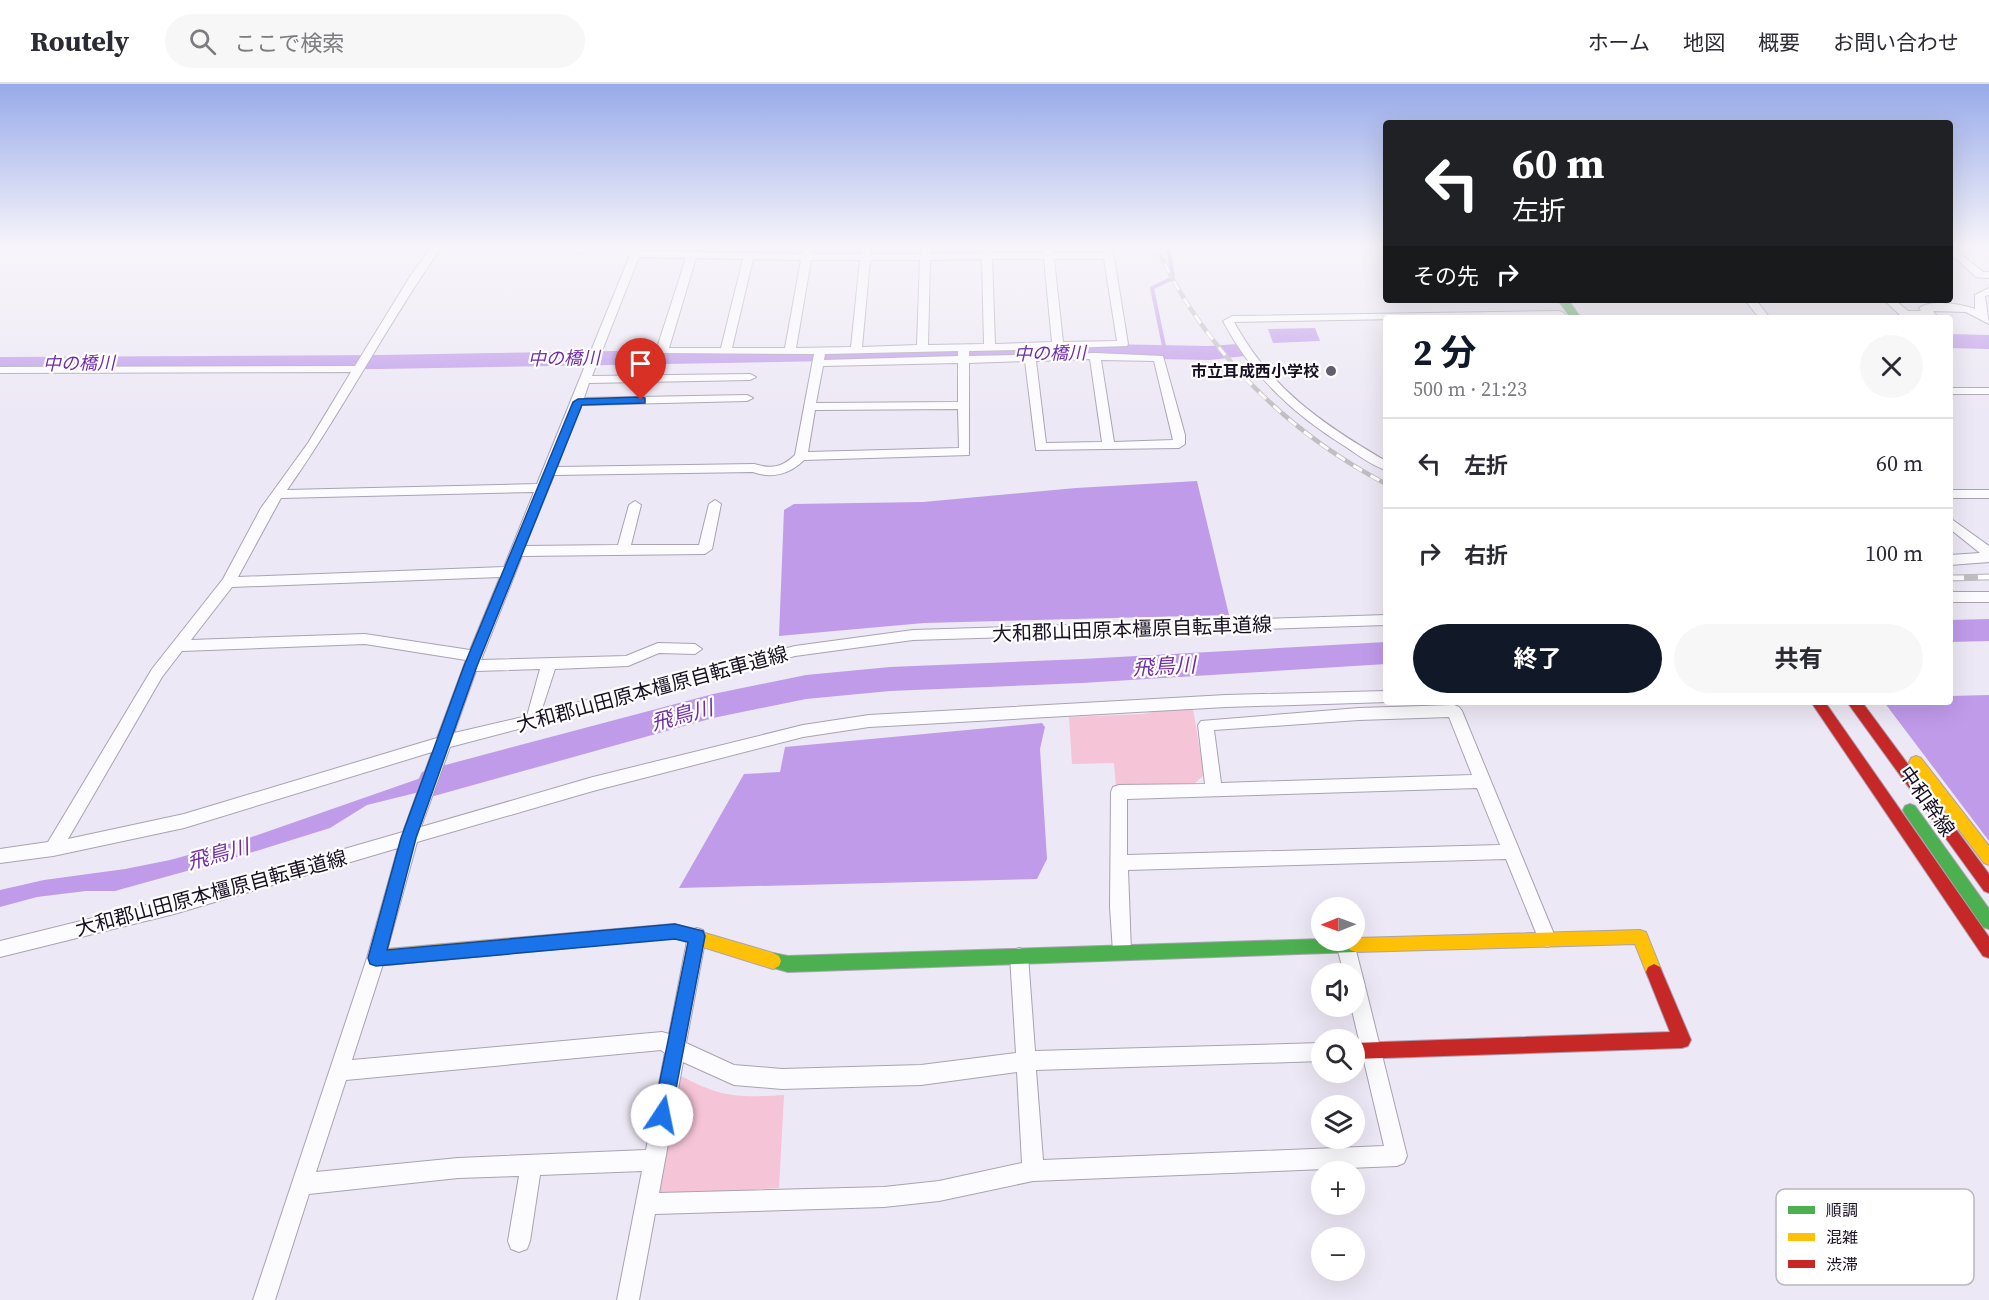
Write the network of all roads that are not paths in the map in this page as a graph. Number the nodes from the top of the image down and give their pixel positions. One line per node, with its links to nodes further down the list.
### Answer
1 (399, 302): 32 (street)
2 (617, 302): 35 (street)
3 (678, 302): 27 (street)
4 (737, 302): 27 (street)
5 (799, 302): 25 (street)
6 (861, 302): 26 (street)
7 (924, 302): 24 (street)
8 (989, 302): 23 (street)
9 (1053, 302): 22 (street)
10 (1117, 302): 22 (street)
11 (1980, 302): 15 (street)
12 (1752, 303): 18 (street)
13 (1892, 303): 19 (street)
14 (1563, 311): 17 (street)
15 (1981, 313): 20 (street); 21 (street)
16 (1383, 315): 44 (street)
17 (1398, 315)
18 (1762, 315)
19 (1931, 315)
20 (1931, 315)
21 (1989, 321)
22 (1058, 345): 28 (street)
23 (990, 347): 28 (street); 29 (street)
24 (922, 348): 26 (street); 29 (street)
25 (790, 350): 27 (street); 31 (street)
26 (856, 350): 31 (street)
27 (726, 351)
28 (1029, 351): 29 (street); 30 (street); 42 (street)
29 (962, 354): 31 (street); 40 (street)
30 (1095, 356): 42 (street); 42 (street)
31 (819, 357): 41 (street)
32 (358, 369): 33 (street); 47 (street)
33 (0, 370)
34 (750, 377): 35 (street)
35 (587, 380): 39 (street)
36 (1989, 390): 37 (street)
37 (1953, 391)
38 (747, 398): 39 (street)
39 (578, 402): 45 (street)
40 (963, 405): 41 (street); 43 (street)
41 (809, 407): 43 (street)
42 (1109, 446)
43 (801, 456): 45 (street)
44 (1383, 464)
45 (549, 471): 46 (street)
46 (542, 488): 47 (street); 54 (street)
47 (277, 494): 58 (street)
48 (1953, 494): 49 (street)
49 (1989, 494)
50 (715, 504): 53 (street)
51 (635, 505): 53 (street)
52 (1953, 525): 55 (street)
53 (623, 550): 54 (street)
54 (516, 551): 57 (street)
55 (1989, 555): 56 (street)
56 (1953, 560)
57 (508, 572): 58 (street); 64 (street)
58 (228, 582): 62 (street)
59 (1953, 597): 60 (street)
60 (1989, 597)
61 (1383, 620): 72 (street, 大和郡山田原本橿原自転車道線)
62 (178, 646): 64 (street); 76 (street)
63 (695, 649): 65 (street)
64 (473, 661): 65 (street); 72 (street)
65 (549, 664): 71 (street)
66 (1383, 697): 75 (street, 大和郡山田原本橿原自転車道線)
67 (1820, 705): 88 (street)
68 (1835, 705): 82 (street, 中和幹線)
69 (1856, 705): 81 (street, 中和幹線)
70 (1872, 705): 79 (street)
71 (533, 714)
72 (442, 748): 75 (street); 76 (street, 大和郡山田原本橿原自転車道線)
73 (1484, 781): 74 (street); 74 (street); 77 (street)
74 (1214, 790): 80 (street)
75 (410, 833): 87 (street, 大和郡山田原本橿原自転車道線); 91 (street)
76 (53, 849): 78 (street, 大和郡山田原本橿原自転車道線)
77 (1512, 852): 80 (street); 84 (street)
78 (0, 856)
79 (1989, 858)
80 (1120, 863): 89 (street)
81 (1989, 886)
82 (1989, 922)
83 (697, 936): 90 (street); 91 (street); 92 (street)
84 (1547, 939): 85 (street); 93 (street)
85 (1365, 946)
86 (1311, 948): 89 (street)
87 (0, 949)
88 (1989, 951)
89 (1122, 952): 90 (street)
90 (1019, 956): 96 (street)
91 (376, 958): 97 (street)
92 (675, 1048): 96 (street); 97 (street); 98 (street)
93 (1365, 1051)
94 (1311, 1052): 96 (street)
95 (1365, 1054): 100 (street)
96 (1026, 1061): 100 (street)
97 (338, 1071): 101 (street)
98 (653, 1160): 99 (street); 102 (street)
99 (531, 1165): 101 (street); 103 (street)
100 (1033, 1171): 102 (street)
101 (303, 1184): 104 (street)
102 (646, 1204): 105 (street)
103 (519, 1241)
104 (264, 1300)
105 (628, 1300)

